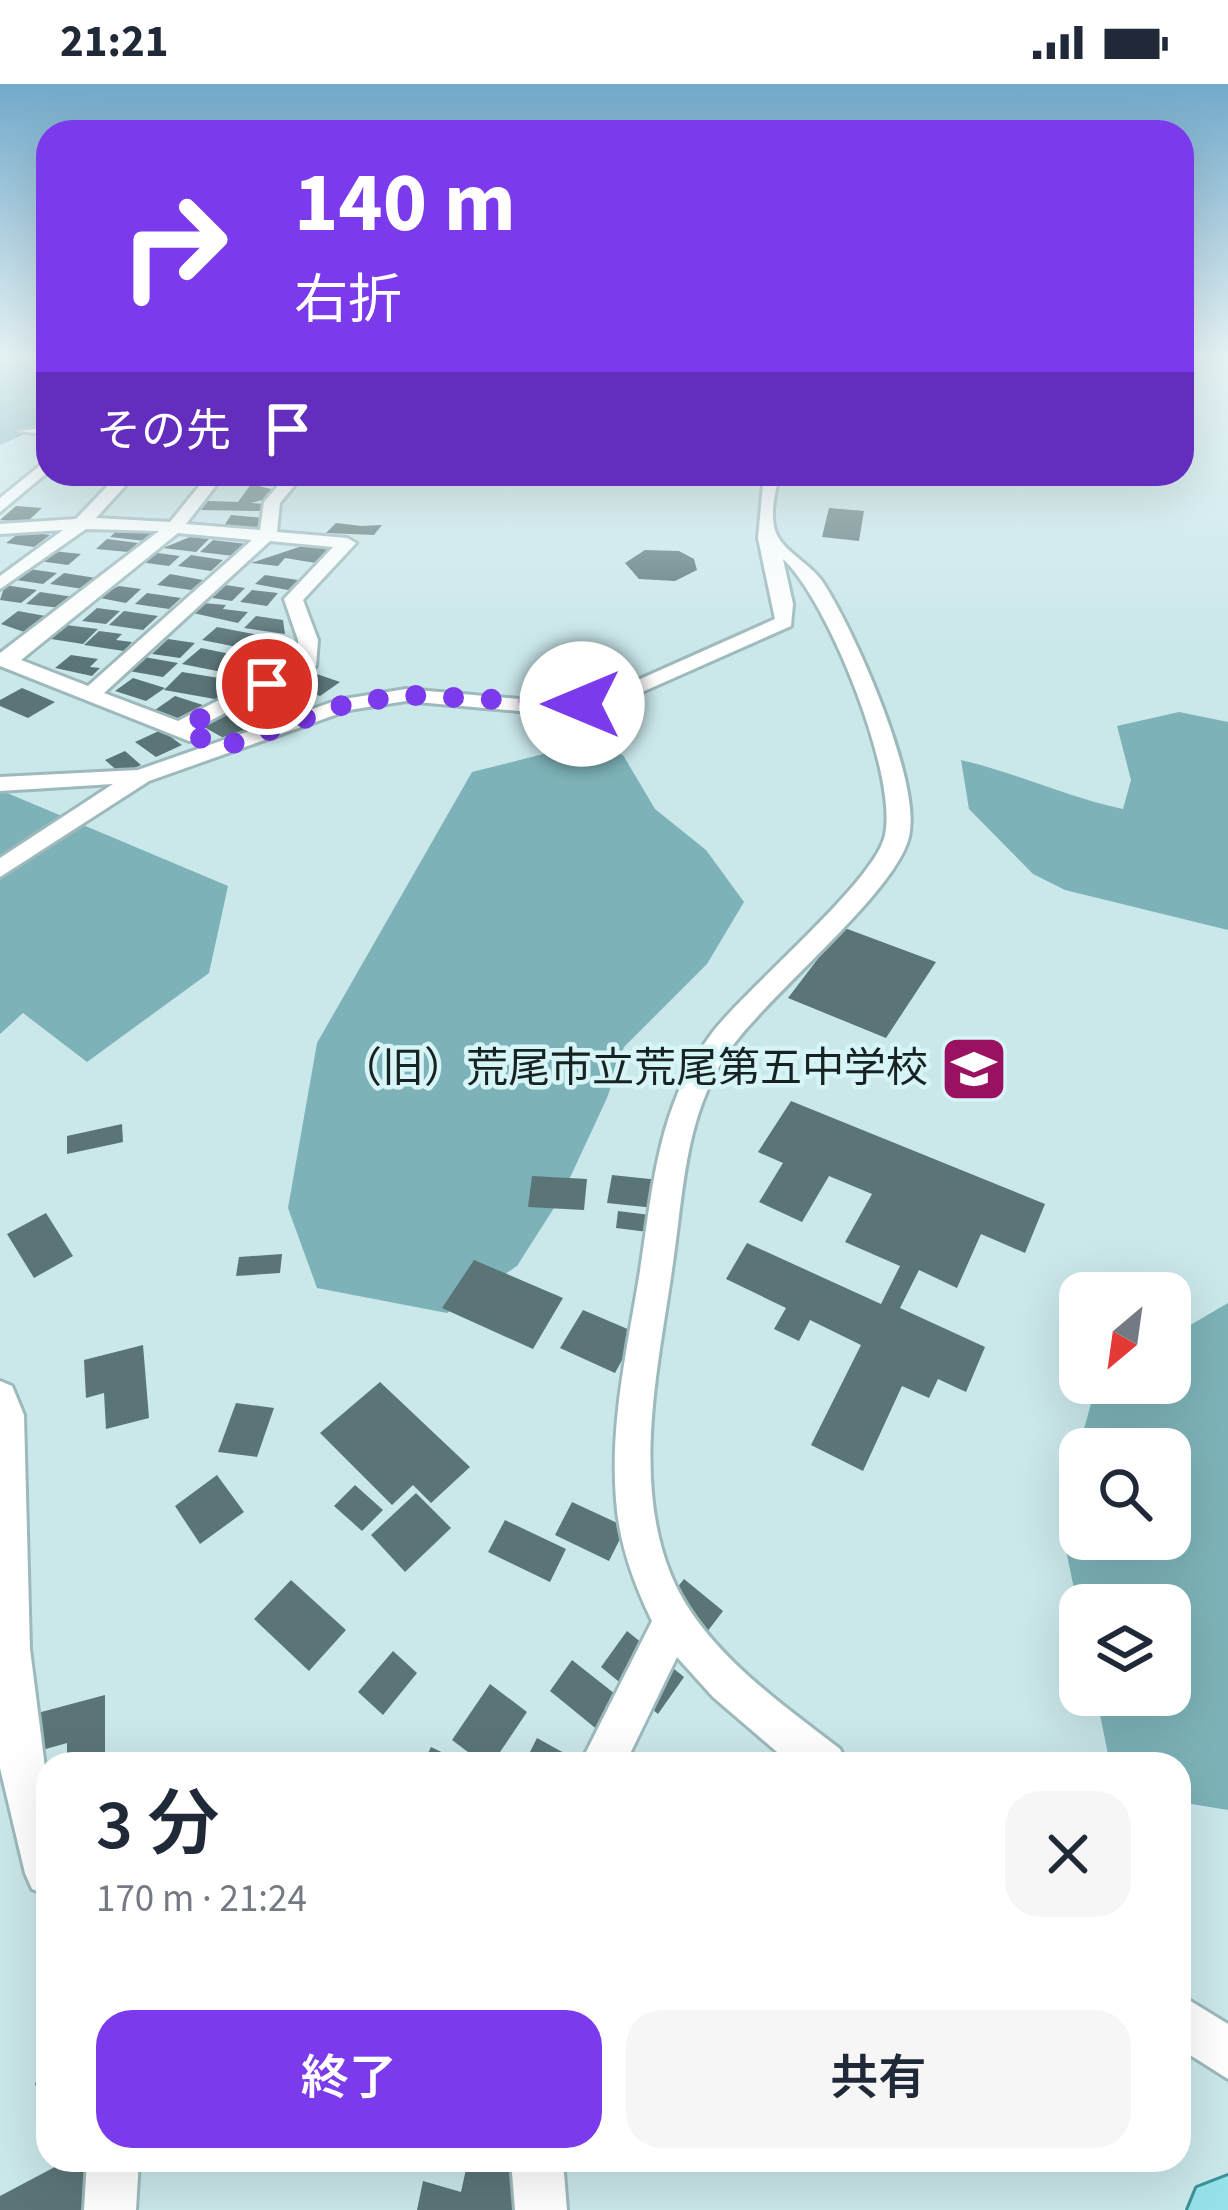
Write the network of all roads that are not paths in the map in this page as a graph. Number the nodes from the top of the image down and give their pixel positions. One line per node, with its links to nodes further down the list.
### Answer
1 (36, 475): 6 (street)
2 (117, 486): 7 (street)
3 (207, 486): 8 (street)
4 (286, 486): 10 (street)
5 (768, 486): 11 (street)
6 (0, 507)
7 (79, 526): 8 (street); 9 (street); 12 (street)
8 (175, 526): 10 (street); 13 (street)
9 (0, 529)
10 (268, 534): 14 (street); 15 (street)
11 (767, 538): 16 (street); 21 (street)
12 (0, 584)
13 (3, 661): 14 (street)
14 (92, 693): 15 (street)
15 (184, 727): 16 (street)
16 (217, 749): 17 (street)
17 (141, 776): 18 (street); 19 (street)
18 (0, 784)
19 (0, 869)
20 (0, 1397): 24 (street)
21 (675, 1617): 22 (street); 23 (street)
22 (608, 1752)
23 (810, 1752)
24 (36, 1846)
25 (1191, 2027): 26 (street)
26 (1228, 2054)
27 (112, 2172): 30 (street)
28 (538, 2172): 31 (street)
29 (1228, 2206): 32 (main road)
30 (110, 2210)
31 (542, 2210)
32 (1219, 2210)

